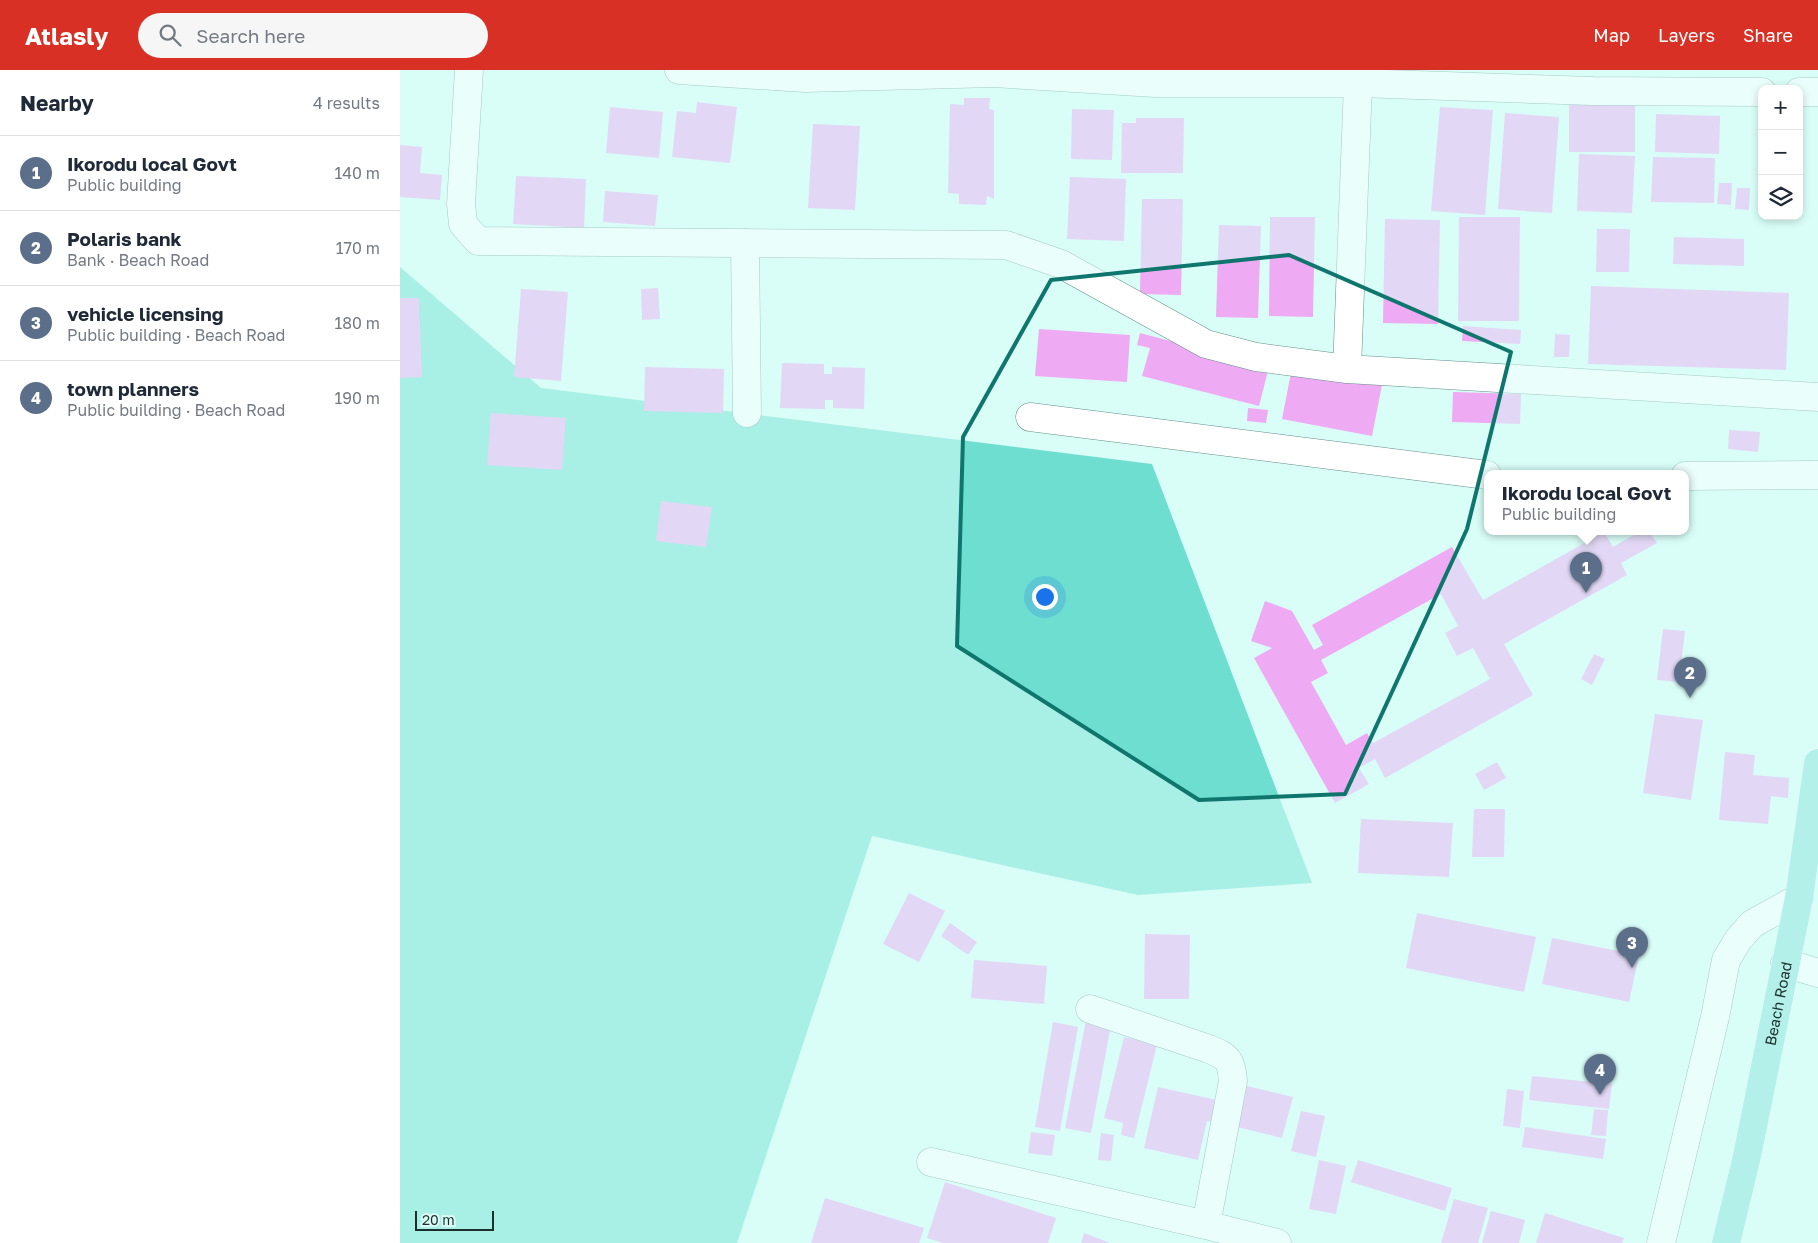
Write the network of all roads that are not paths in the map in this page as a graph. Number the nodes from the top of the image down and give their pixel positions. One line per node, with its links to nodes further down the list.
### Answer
1 (469, 70): 8 (street)
2 (679, 70): 3 (street)
3 (993, 72): 4 (street)
4 (1358, 83): 5 (street); 9 (street)
5 (1758, 92)
6 (1803, 92): 7 (street)
7 (1818, 92)
8 (745, 243): 9 (street); 11 (street)
9 (1348, 369): 10 (street)
10 (1818, 397)
11 (747, 413)
12 (1030, 417): 14 (street)
13 (1818, 474): 15 (street)
14 (1484, 475)
15 (1689, 476)
16 (1818, 763): 17 (main road, Beach Road)
17 (1800, 898): 18 (main road, Beach Road); 24 (street)
18 (1785, 963): 19 (street); 25 (main road, Beach Road)
19 (1818, 973)
20 (1090, 1009): 22 (street)
21 (931, 1162): 22 (street)
22 (1206, 1225): 23 (street)
23 (1277, 1243)
24 (1661, 1243)
25 (1726, 1243)

